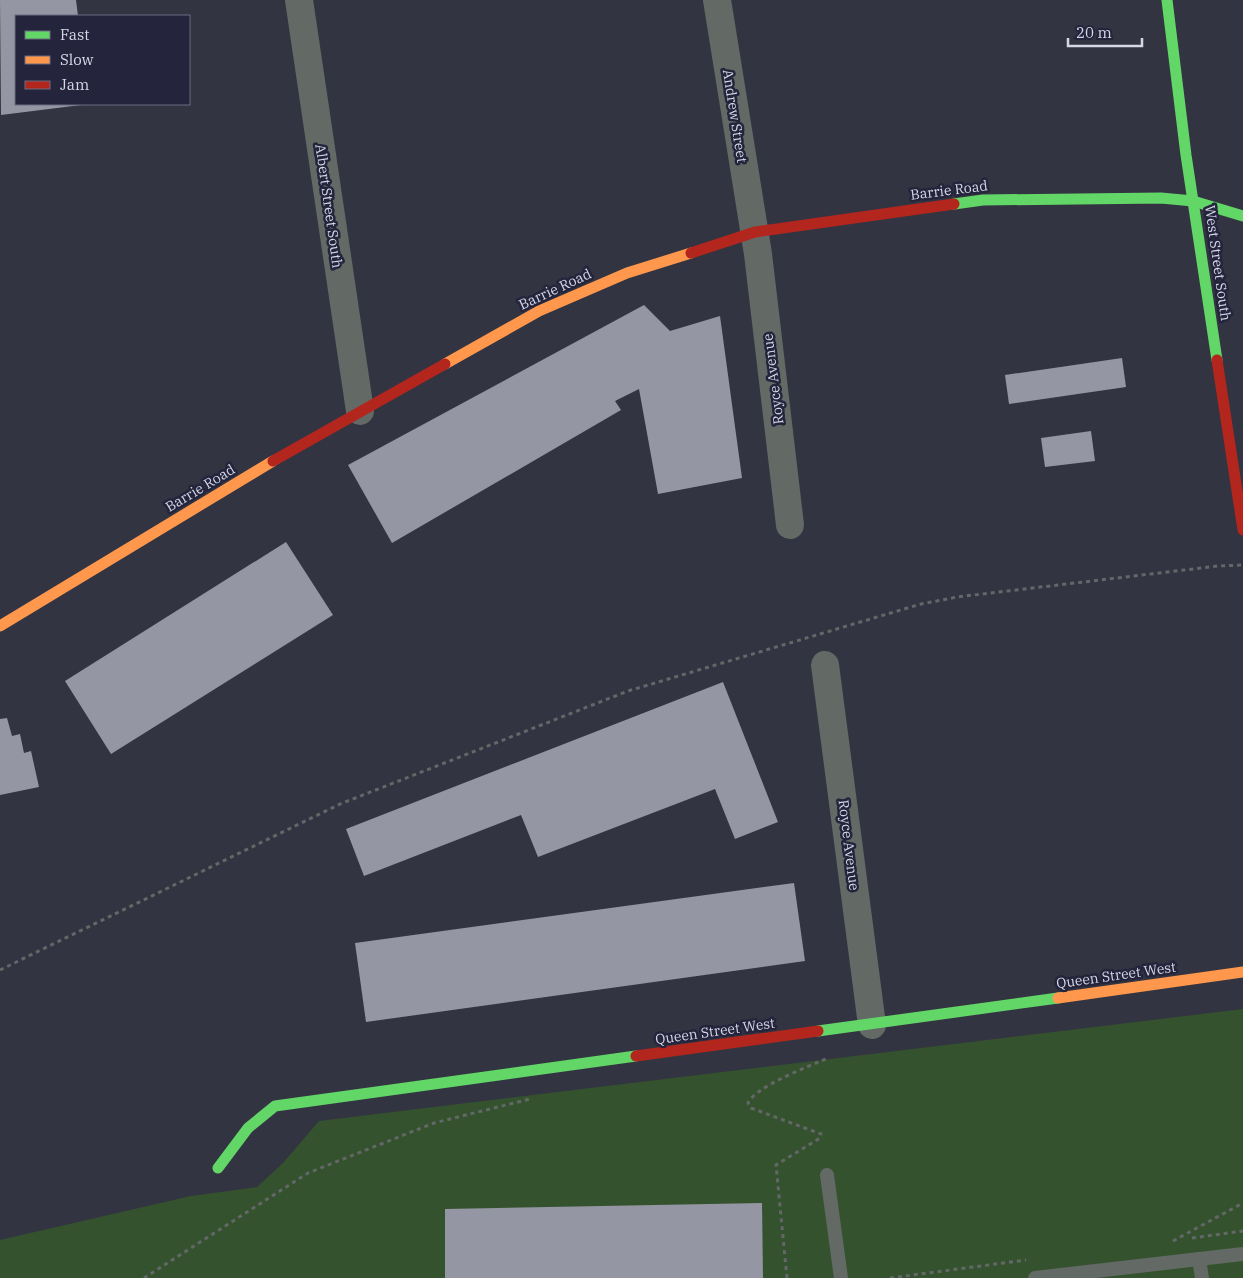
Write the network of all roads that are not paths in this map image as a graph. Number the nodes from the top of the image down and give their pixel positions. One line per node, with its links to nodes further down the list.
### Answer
1 (299, 0): 7 (street, Albert Street South)
2 (717, 0): 6 (street, Andrew Street)
3 (1167, 0): 4 (street, West Street South)
4 (1193, 201): 5 (street, Barrie Road); 6 (street, Barrie Road); 9 (street, West Street South)
5 (1243, 216)
6 (755, 232): 7 (street, Barrie Road); 8 (street, Royce Avenue)
7 (360, 411): 10 (street, Barrie Road)
8 (790, 525)
9 (1243, 530)
10 (0, 626)
11 (825, 664): 13 (street, Royce Avenue)
12 (1243, 972): 13 (street, Queen Street West)
13 (872, 1025): 14 (street, Queen Street West)
14 (218, 1168)
15 (827, 1175): 18 (lane)
16 (1243, 1254): 17 (lane)
17 (1199, 1259): 19 (lane); 20 (lane)
18 (841, 1278)
19 (1035, 1278)
20 (1202, 1278)

